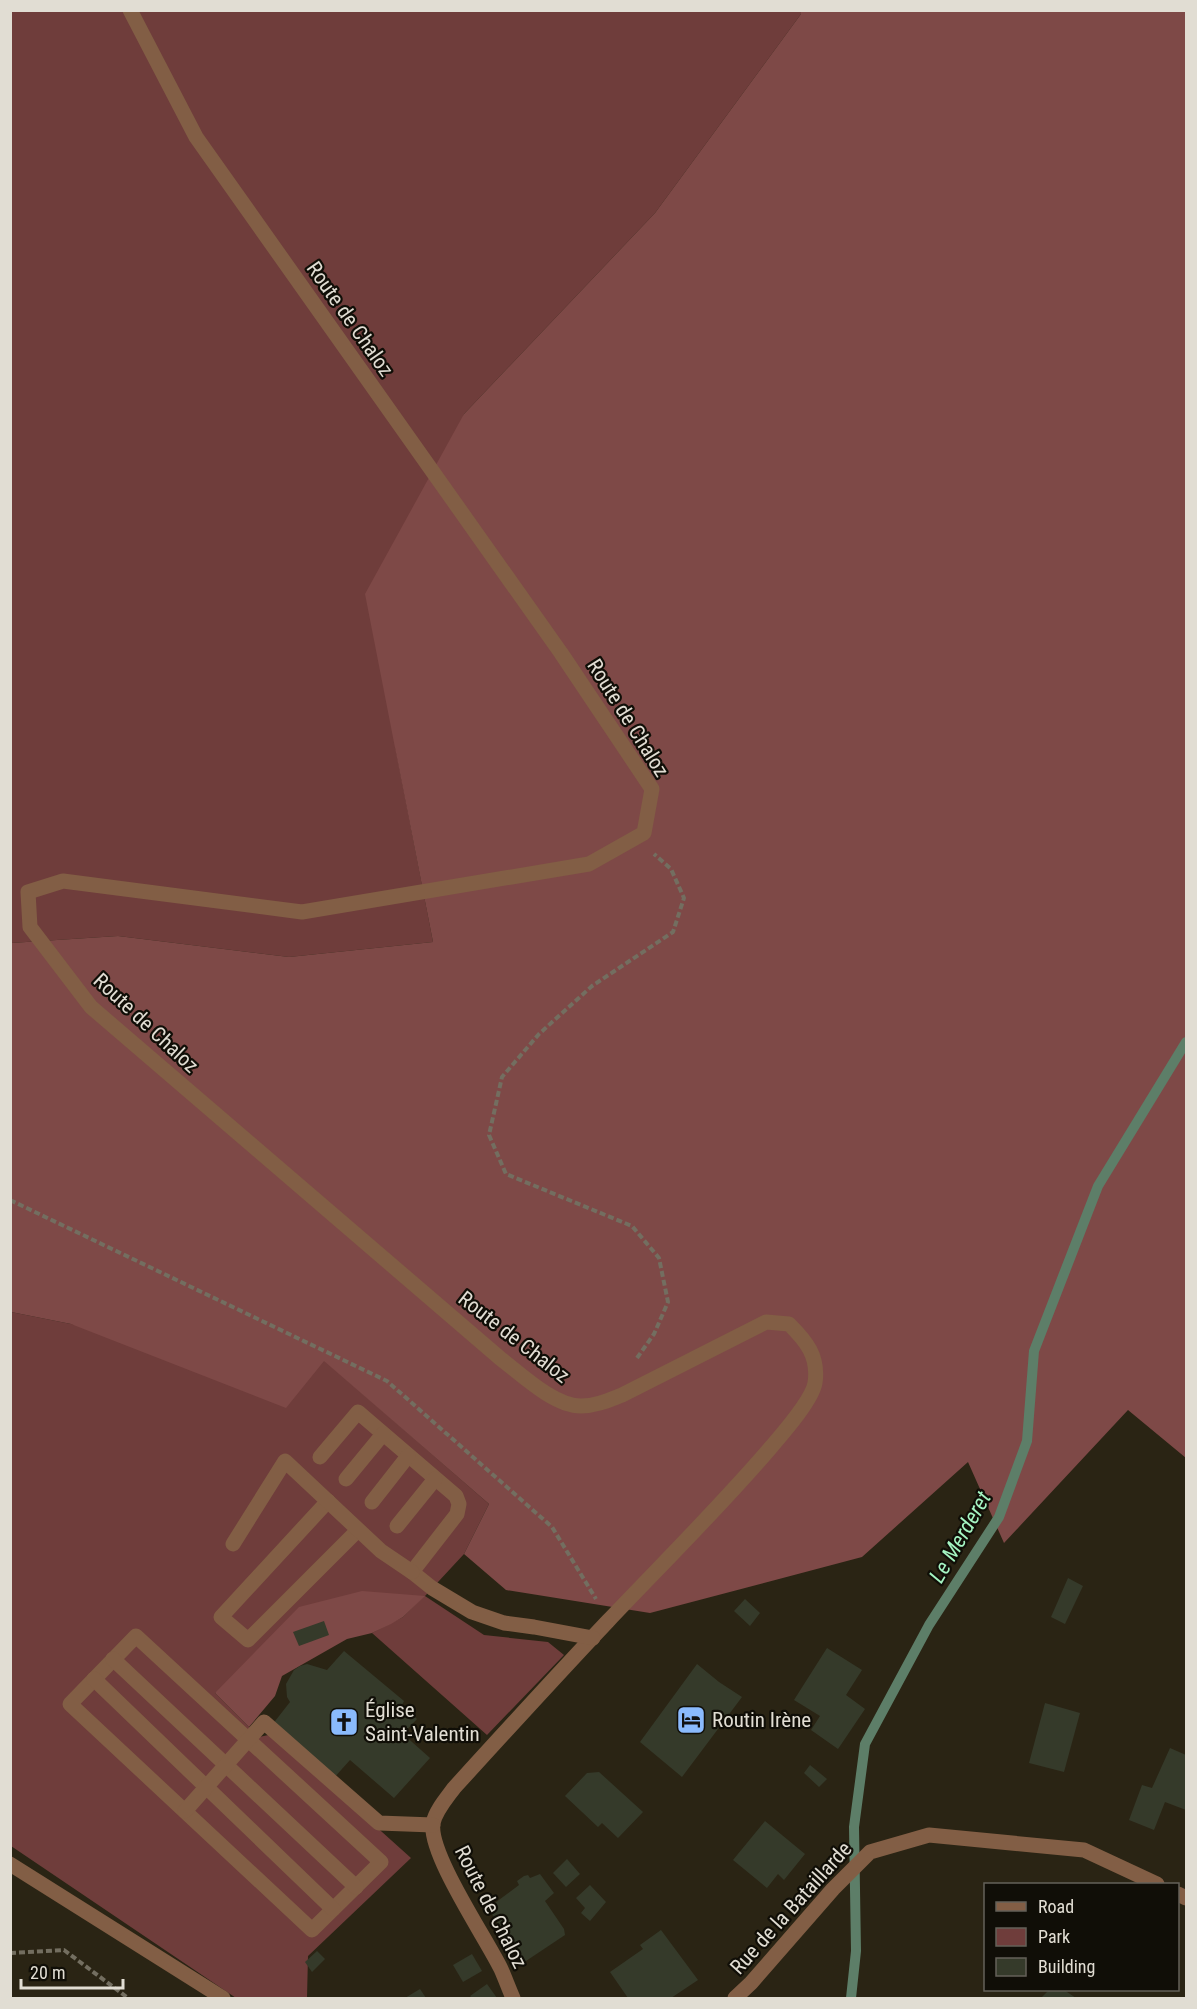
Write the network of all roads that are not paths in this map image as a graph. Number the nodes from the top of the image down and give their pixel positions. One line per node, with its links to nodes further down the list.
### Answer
1 (130, 10): 13 (street, Route de Chaloz)
2 (383, 1434): 3 (street); 4 (street); 5 (street)
3 (408, 1456): 6 (street); 8 (street)
4 (320, 1457)
5 (346, 1479)
6 (435, 1479): 9 (street); 12 (street)
7 (328, 1501): 10 (street); 10 (street); 11 (street)
8 (372, 1502)
9 (397, 1526)
10 (358, 1530): 12 (street)
11 (233, 1544)
12 (412, 1572): 13 (street)
13 (593, 1638): 20 (street, Route de Chaloz)
14 (114, 1659): 15 (street); 16 (street); 17 (street)
15 (94, 1679): 18 (street); 19 (street)
16 (248, 1739): 17 (street); 20 (street); 23 (street)
17 (226, 1765): 18 (street); 23 (street)
18 (206, 1787): 19 (street); 24 (street)
19 (185, 1811): 24 (street)
20 (433, 1825): 26 (street, Route de Chaloz)
21 (10, 1864): 25 (street)
22 (1155, 1883): 27 (street, Rue de la Bataillarde)
23 (356, 1887): 24 (street)
24 (333, 1909)
25 (223, 1998)
26 (513, 1998)
27 (735, 1998)

